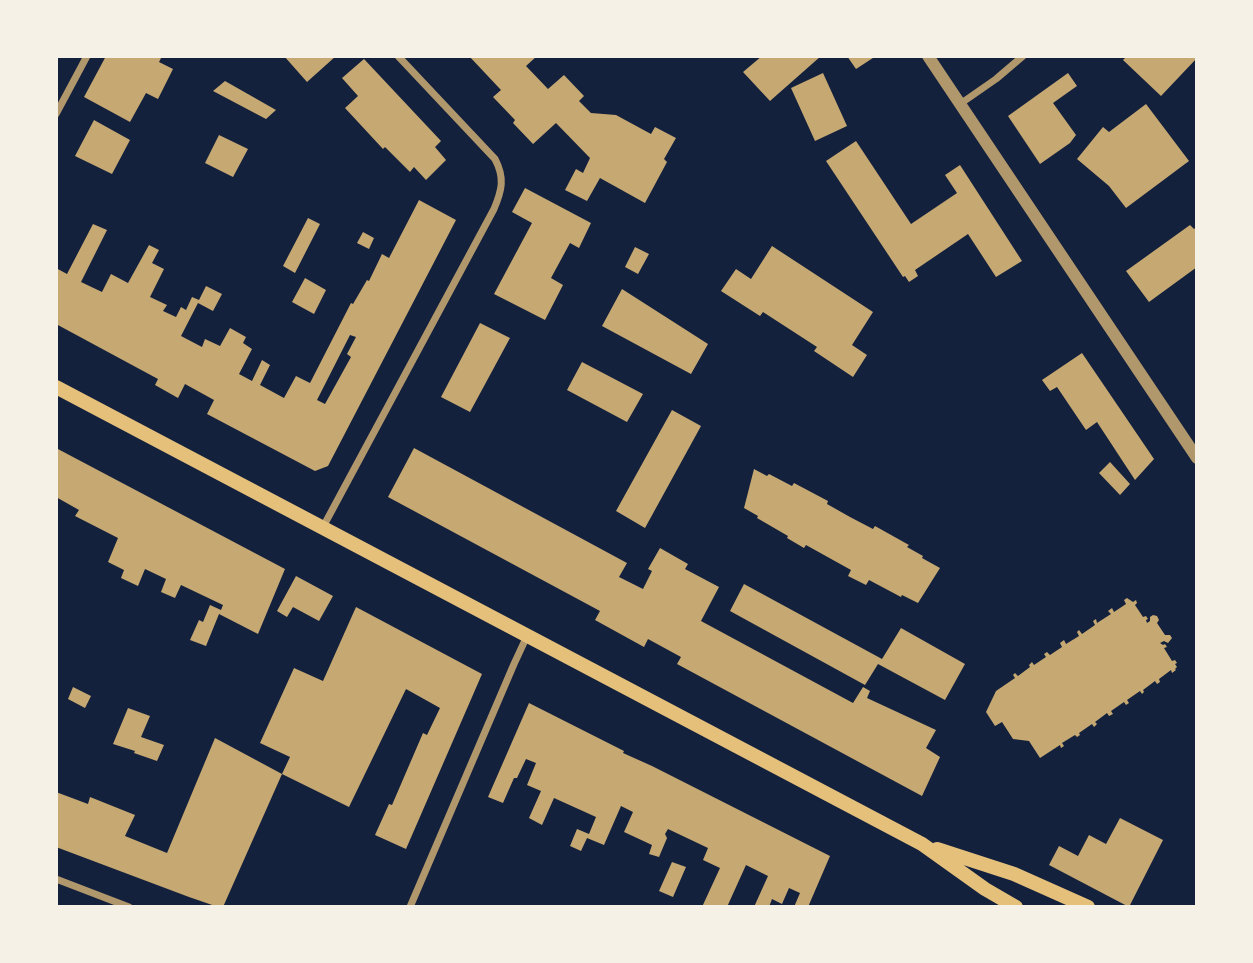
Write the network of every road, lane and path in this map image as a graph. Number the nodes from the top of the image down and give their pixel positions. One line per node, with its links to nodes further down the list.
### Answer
1 (87, 56): 6 (street)
2 (398, 56): 9 (street)
3 (928, 56): 5 (street)
4 (1023, 56): 5 (street)
5 (960, 104): 8 (street)
6 (56, 114)
7 (56, 387): 9 (main road)
8 (1197, 458)
9 (324, 527): 10 (main road)
10 (527, 636): 11 (main road); 14 (street)
11 (922, 844): 15 (main road); 16 (main road)
12 (56, 879): 13 (street)
13 (129, 907)
14 (410, 907)
15 (1016, 907)
16 (1088, 907)

